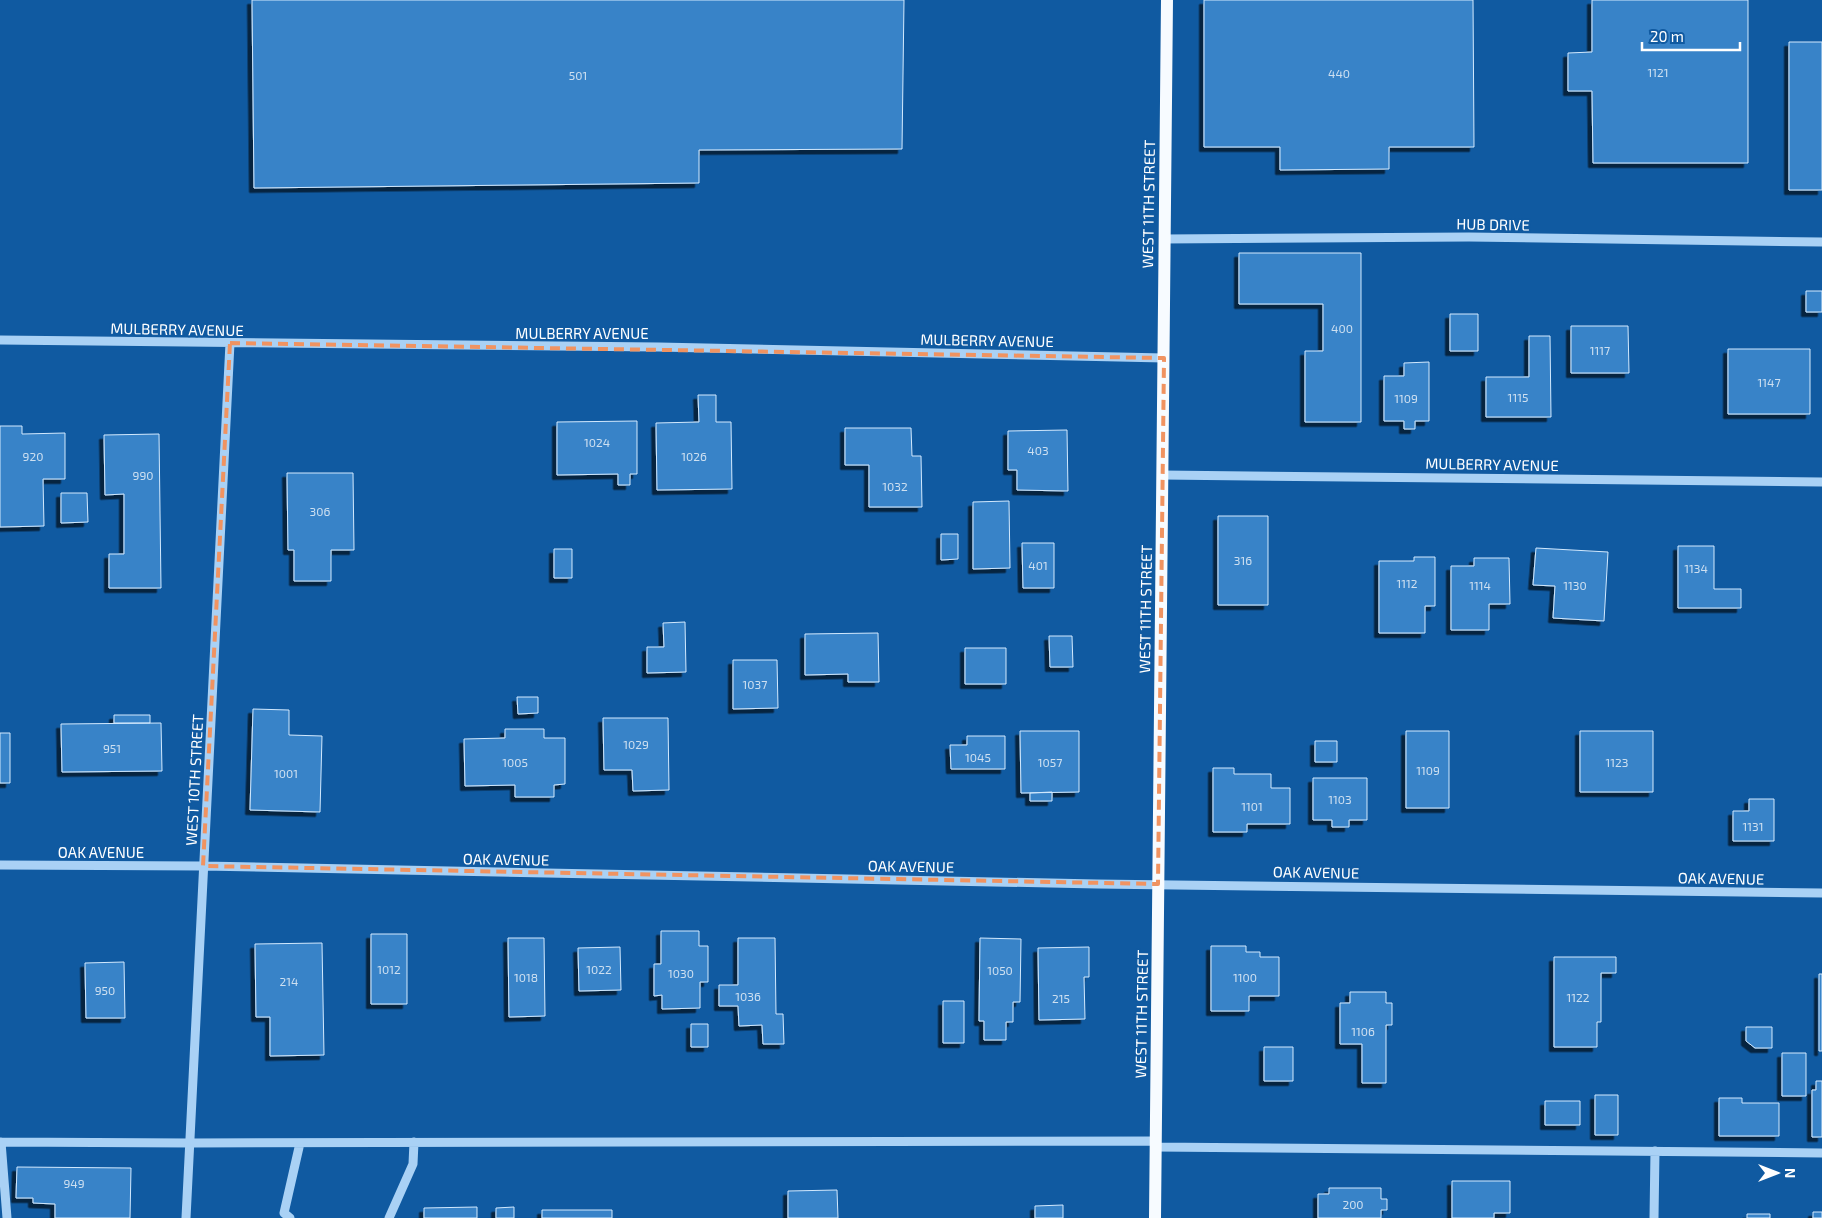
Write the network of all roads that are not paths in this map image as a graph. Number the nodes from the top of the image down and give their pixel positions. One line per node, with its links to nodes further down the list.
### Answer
1 (1167, 0): 2 (main road, WEST 11TH STREET)
2 (1164, 239): 3 (street, HUB DRIVE); 6 (main road, WEST 11TH STREET)
3 (1822, 242)
4 (0, 340): 5 (street, MULBERRY AVENUE)
5 (230, 343): 6 (street, MULBERRY AVENUE); 10 (street, WEST 10TH STREET)
6 (1164, 358): 7 (main road, WEST 11TH STREET)
7 (1162, 474): 8 (street, MULBERRY AVENUE); 11 (main road, WEST 11TH STREET)
8 (1822, 482)
9 (0, 865): 10 (street, OAK AVENUE)
10 (203, 866): 11 (street, OAK AVENUE); 15 (street, WEST 10TH STREET)
11 (1158, 884): 12 (street, OAK AVENUE); 17 (main road, WEST 11TH STREET)
12 (1822, 893)
13 (0, 1142): 15 (street); 20 (street)
14 (414, 1142): 16 (street); 17 (street); 23 (street)
15 (190, 1143): 16 (street); 21 (street, WEST 10TH STREET)
16 (300, 1143): 22 (street)
17 (1155, 1144): 18 (street); 24 (main road, WEST 11TH STREET)
18 (1655, 1151): 19 (street); 25 (street)
19 (1822, 1153)
20 (7, 1218)
21 (186, 1218)
22 (290, 1218)
23 (389, 1218)
24 (1155, 1218)
25 (1654, 1218)

